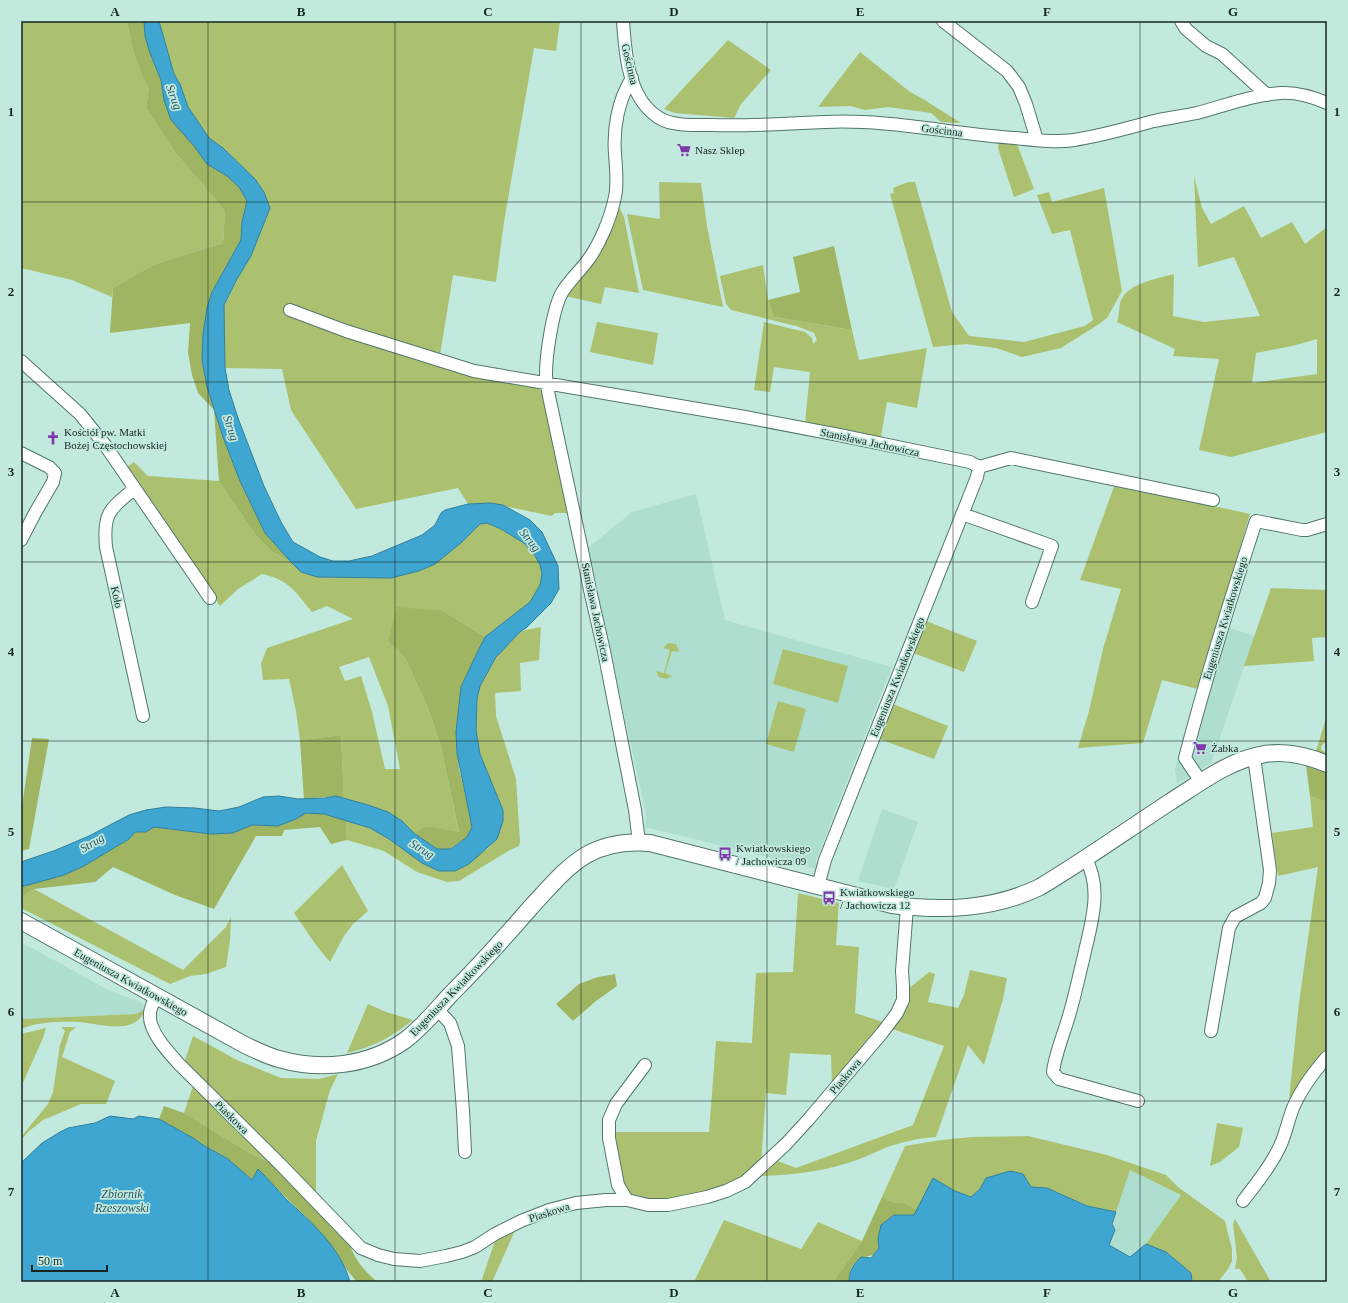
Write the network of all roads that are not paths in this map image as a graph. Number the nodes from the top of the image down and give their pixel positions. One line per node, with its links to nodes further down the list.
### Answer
1 (623, 21): 4 (street, Gościnna)
2 (945, 21): 7 (street)
3 (1181, 21): 5 (street)
4 (632, 78): 7 (street, Gościnna); 10 (street, Stanisława Jachowicza)
5 (1266, 95): 6 (street, Gościnna); 7 (street, Gościnna)
6 (1327, 103)
7 (1038, 140)
8 (290, 310): 10 (street)
9 (21, 361): 13 (street)
10 (546, 384): 12 (street, Stanisława Jachowicza); 24 (street, Stanisława Jachowicza)
11 (21, 453): 17 (street)
12 (979, 468): 14 (street); 15 (street, Eugeniusza Kwiatkowskiego)
13 (134, 489): 18 (street); 20 (street, Koło)
14 (1212, 500)
15 (962, 514): 19 (street); 26 (street, Eugeniusza Kwiatkowskiego)
16 (1327, 524): 23 (street, Eugeniusza Kwiatkowskiego)
17 (21, 540)
18 (210, 598)
19 (1032, 602)
20 (143, 716)
21 (1254, 757): 22 (street, Eugeniusza Kwiatkowskiego); 23 (street, Eugeniusza Kwiatkowskiego); 31 (street)
22 (1327, 764)
23 (1201, 782): 25 (street, Eugeniusza Kwiatkowskiego)
24 (639, 842): 26 (street, Eugeniusza Kwiatkowskiego); 30 (street, Eugeniusza Kwiatkowskiego)
25 (1085, 858): 27 (street, Eugeniusza Kwiatkowskiego); 34 (street)
26 (818, 886): 27 (street, Eugeniusza Kwiatkowskiego)
27 (907, 907): 36 (street, Piaskowa)
28 (21, 921): 29 (street, Eugeniusza Kwiatkowskiego)
29 (156, 996): 30 (street, Eugeniusza Kwiatkowskiego); 36 (street, Piaskowa)
30 (437, 1009): 35 (street)
31 (1211, 1031)
32 (1327, 1057): 37 (street)
33 (645, 1066): 36 (street)
34 (1138, 1101)
35 (465, 1152)
36 (627, 1200)
37 (1243, 1201)

